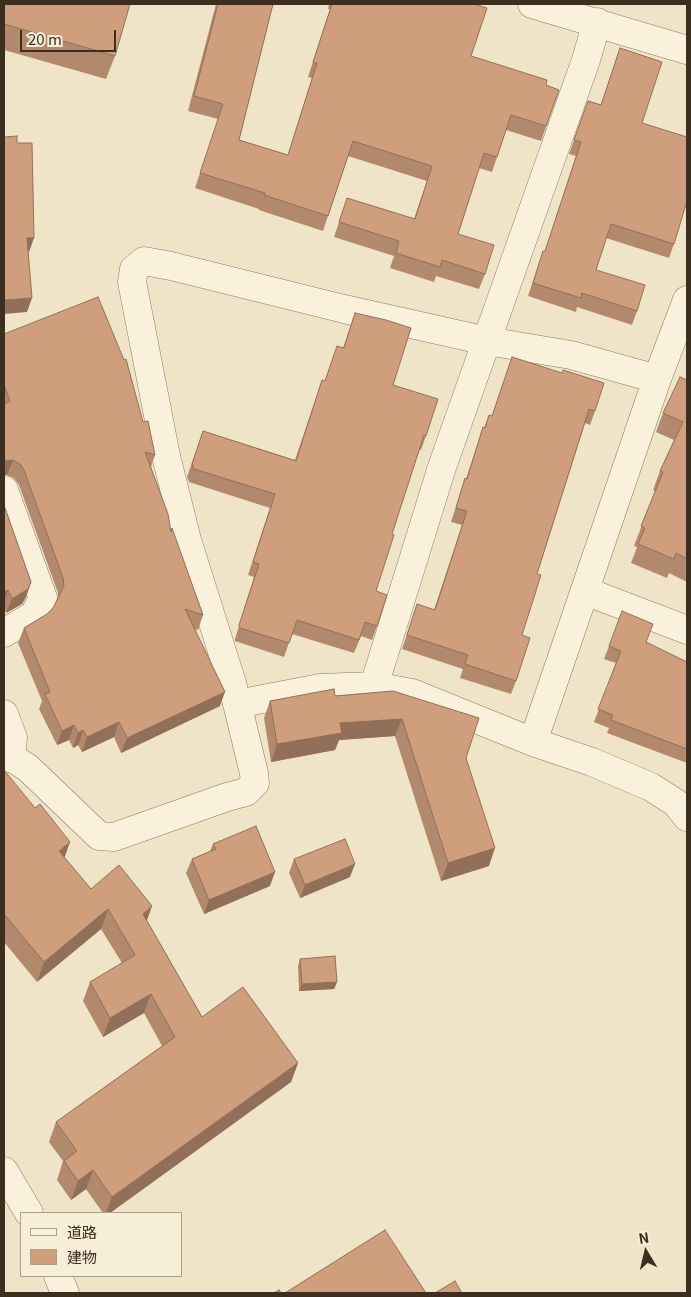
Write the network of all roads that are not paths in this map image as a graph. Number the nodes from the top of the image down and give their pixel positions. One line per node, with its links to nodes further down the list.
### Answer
1 (532, 4): 2 (street)
2 (597, 22): 3 (street); 5 (street)
3 (687, 50)
4 (687, 300): 6 (street)
5 (487, 341): 6 (street); 11 (street); 12 (street)
6 (657, 379): 8 (street)
7 (4, 490): 10 (street)
8 (585, 591): 9 (street); 14 (street)
9 (687, 630)
10 (4, 633)
11 (374, 686): 12 (street); 14 (street)
12 (236, 704): 15 (street)
13 (4, 714): 15 (street)
14 (533, 742): 16 (street)
15 (7, 757)
16 (687, 817)
17 (4, 1171): 18 (street)
18 (28, 1212)
19 (58, 1277): 20 (street)
20 (65, 1293)

